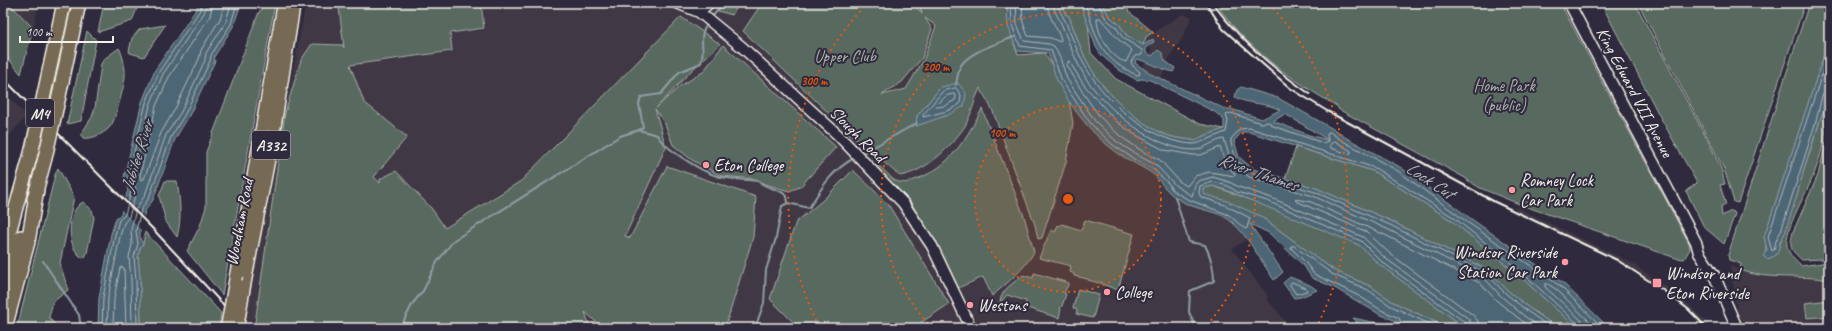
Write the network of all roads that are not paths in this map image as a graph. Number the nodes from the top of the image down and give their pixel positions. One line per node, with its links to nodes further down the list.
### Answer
1 (64, 3): 10 (highway, M4, bridge)
2 (79, 3): 9 (highway, M4, bridge)
3 (284, 3): 15 (main road, Woodham Road / A332, bridge)
4 (294, 3): 16 (main road, Woodham Road / A332, bridge)
5 (677, 3): 8 (main road, Slough Road)
6 (709, 3): 8 (main road)
7 (1569, 3): 18 (main road, King Edward VII Avenue)
8 (706, 18): 17 (main road, Slough Road)
9 (37, 190): 13 (highway, M4); 14 (highway, M4)
10 (17, 205): 11 (highway, M4); 12 (highway, M4)
11 (3, 236)
12 (3, 254)
13 (3, 290)
14 (5, 328)
15 (227, 328)
16 (237, 328)
17 (971, 328)
18 (1737, 328)

